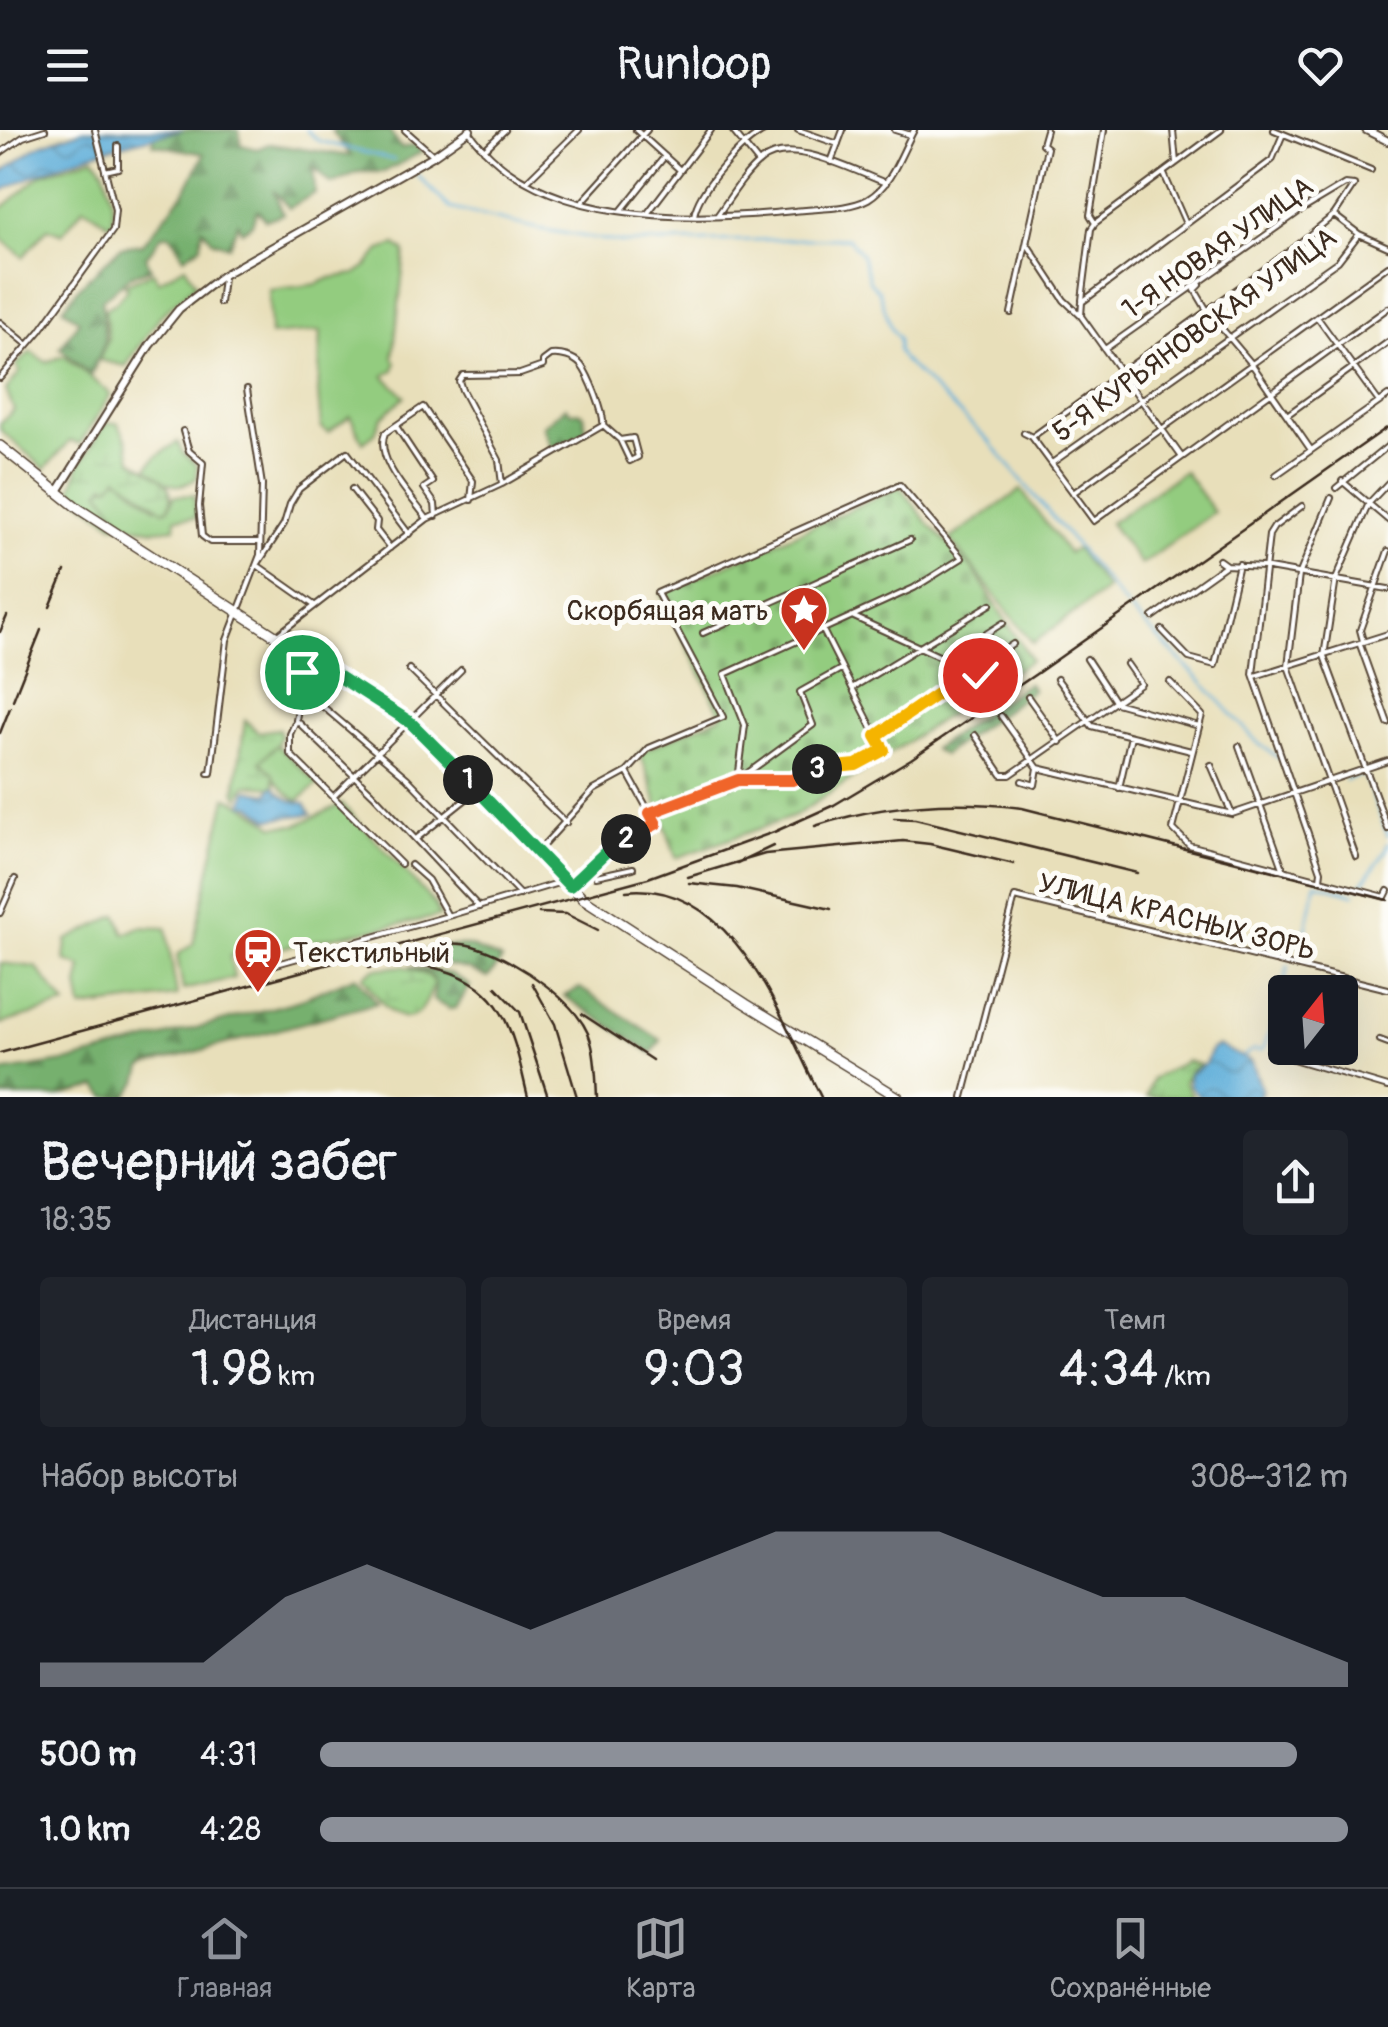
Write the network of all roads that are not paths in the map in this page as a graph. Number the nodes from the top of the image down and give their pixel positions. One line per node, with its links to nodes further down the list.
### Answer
1 (20, 130): 27 (street)
2 (44, 130): 27 (street)
3 (95, 130): 41 (street)
4 (404, 130): 34 (street)
5 (468, 130): 22 (main road); 32 (street); 57 (main road)
6 (504, 130): 32 (street)
7 (579, 130): 43 (street)
8 (636, 130): 26 (street)
9 (646, 130): 26 (street)
10 (711, 130): 39 (street)
11 (732, 130): 30 (street)
12 (766, 130): 30 (street)
13 (798, 130): 29 (street)
14 (843, 130): 29 (street)
15 (896, 130): 23 (street)
16 (1046, 130): 54 (street)
17 (1104, 130): 51 (street)
18 (1173, 130): 38 (street)
19 (1221, 130): 38 (street)
20 (1274, 130): 25 (street)
21 (1366, 130): 24 (main road)
22 (454, 133): 34 (main road)
23 (912, 133): 44 (street)
24 (1380, 133): 28 (main road)
25 (1283, 134): 40 (street); 52 (street)
26 (642, 136): 35 (street); 45 (street)
27 (23, 137): 33 (street)
28 (1388, 141)
29 (838, 144): 37 (street)
30 (744, 145): 36 (street); 49 (street)
31 (118, 146): 41 (street)
32 (484, 150): 43 (street)
33 (0, 152)
34 (430, 154): 95 (main road)
35 (665, 156): 39 (street); 46 (street)
36 (758, 162): 37 (street); 50 (street)
37 (831, 162): 44 (street)
38 (1176, 163): 42 (street)
39 (680, 170): 48 (street)
40 (1372, 170)
41 (105, 171): 70 (street)
42 (1164, 173): 51 (street); 52 (street)
43 (527, 182): 45 (street)
44 (886, 184): 50 (street)
45 (582, 203): 46 (street)
46 (620, 211): 48 (street)
47 (1334, 214): 53 (street); 58 (street, 1-Я НОВАЯ УЛИЦА); 62 (street)
48 (647, 215): 49 (street)
49 (694, 216): 50 (street)
50 (717, 216)
51 (1096, 223): 59 (street)
52 (1186, 224): 59 (street)
53 (1359, 234): 55 (street); 67 (street, 5-Я КУРЬЯНОВСКАЯ УЛИЦА)
54 (1028, 244): 63 (street); 64 (street)
55 (1388, 248)
56 (1388, 266): 65 (street)
57 (224, 276): 60 (street); 95 (main road)
58 (1205, 279): 62 (street); 71 (street, 1-Я НОВАЯ УЛИЦА)
59 (1082, 302): 64 (street)
60 (220, 303)
61 (1388, 308): 69 (street)
62 (1208, 312): 67 (street); 74 (street)
63 (1012, 314)
64 (1081, 316): 71 (street)
65 (1316, 316): 69 (street); 72 (street)
66 (0, 322): 70 (street)
67 (1230, 337): 72 (street); 79 (street, 5-Я КУРЬЯНОВСКАЯ УЛИЦА)
68 (1388, 342): 73 (street)
69 (1337, 344): 73 (street); 77 (street)
70 (28, 345): 75 (street)
71 (1106, 350): 74 (street)
72 (1251, 363): 77 (street); 84 (street)
73 (1354, 367): 80 (street); 81 (street)
74 (1121, 372): 79 (street); 87 (street)
75 (0, 378)
76 (247, 389): 114 (street)
77 (1270, 394): 81 (street); 92 (street)
78 (1388, 396): 80 (street)
79 (1140, 400): 84 (street); 93 (street, 5-Я КУРЬЯНОВСКАЯ УЛИЦА)
80 (1379, 402): 91 (street)
81 (1287, 415): 91 (street)
82 (603, 425): 88 (street); 99 (street); 99 (street)
83 (396, 426): 105 (street); 109 (street); 110 (street)
84 (1161, 428): 92 (street); 103 (street)
85 (183, 431): 114 (street)
86 (1024, 433): 87 (street)
87 (1032, 438): 93 (street)
88 (620, 440): 88 (street)
89 (0, 446): 96 (main road)
90 (1388, 446): 97 (street)
91 (1311, 450): 94 (street)
92 (1181, 456): 103 (street)
93 (1051, 464): 103 (street)
94 (1276, 475)
95 (65, 477): 96 (main road); 102 (main road); 106 (main road)
96 (40, 479): 102 (main road)
97 (1342, 482): 100 (street); 107 (street)
98 (1388, 483): 107 (street)
99 (502, 484): 105 (street)
100 (1336, 488)
101 (352, 490): 115 (street)
102 (55, 492): 106 (main road)
103 (1072, 492)
104 (1330, 498): 122 (street)
105 (471, 501): 109 (street)
106 (71, 503): 129 (main road)
107 (1369, 503): 111 (street); 123 (street)
108 (1302, 506): 121 (street)
109 (436, 516): 110 (street)
110 (428, 519): 112 (street)
111 (1388, 520)
112 (410, 534): 115 (street); 119 (street)
113 (910, 540): 125 (street)
114 (260, 542): 119 (street)
115 (390, 548): 128 (street)
116 (1388, 551): 124 (street)
117 (1219, 560): 120 (street)
118 (1239, 564): 120 (street); 121 (street); 133 (street)
119 (257, 565): 128 (street); 129 (street)
120 (1226, 565): 131 (street)
121 (1263, 567): 122 (street); 151 (street)
122 (1299, 574): 123 (street); 146 (street)
123 (1335, 582): 124 (street); 142 (street)
124 (1376, 587): 126 (street); 139 (street)
125 (802, 589): 134 (street); 135 (street)
126 (1388, 590)
127 (990, 604): 140 (street)
128 (315, 605): 137 (street)
129 (239, 613): 137 (main road); 179 (street)
130 (854, 617): 134 (street); 140 (street); 178 (street)
131 (1153, 617)
132 (1003, 624): 143 (street)
133 (1162, 630)
134 (823, 631): 148 (street); 181 (street)
135 (703, 633)
136 (1388, 634): 139 (street)
137 (276, 636): 141 (main road)
138 (1013, 644): 150 (street)
139 (1361, 644): 142 (street); 164 (street)
140 (915, 648): 143 (street); 155 (street)
141 (307, 656): 154 (street); 162 (main road)
142 (1324, 656): 146 (street); 177 (street)
143 (946, 659): 150 (street)
144 (1087, 659): 159 (street)
145 (1127, 664): 159 (street)
146 (1288, 666): 151 (street); 183 (street)
147 (409, 669): 157 (street)
148 (842, 669): 155 (street); 181 (street)
149 (462, 670): 157 (street)
150 (971, 671): 156 (street); 167 (street)
151 (1253, 675): 187 (street)
152 (1057, 679): 163 (street)
153 (1170, 682): 165 (street)
154 (300, 688): 161 (street); 172 (street)
155 (852, 688): 167 (street)
156 (990, 690)
157 (435, 693): 162 (street); 193 (street)
158 (1028, 697): 169 (street)
159 (1116, 703): 163 (street); 165 (street)
160 (1001, 716): 173 (street)
161 (296, 720): 180 (street); 186 (street)
162 (410, 722): 172 (street); 185 (main road)
163 (1088, 722): 168 (street); 169 (street)
164 (1388, 723)
165 (1198, 726): 171 (street)
166 (975, 735): 173 (street)
167 (876, 736): 181 (street)
168 (1131, 736): 171 (street); 184 (street)
169 (1060, 742): 173 (street)
170 (1239, 746): 189 (street)
171 (1192, 752): 188 (street)
172 (375, 754): 180 (street); 192 (street)
173 (1033, 761): 176 (street)
174 (1388, 761): 177 (street)
175 (1211, 765): 191 (street)
176 (1038, 768): 182 (street); 184 (street)
177 (1366, 769): 183 (street); 194 (street)
178 (627, 772): 190 (street); 193 (street)
179 (208, 773)
180 (353, 776): 186 (street); 195 (street)
181 (738, 780): 190 (street)
182 (1022, 781)
183 (1330, 783): 187 (street); 197 (street)
184 (1118, 788): 188 (street)
185 (478, 790): 192 (street); 196 (main road)
186 (334, 796): 198 (street)
187 (1293, 796): 189 (street); 204 (street)
188 (1179, 804): 191 (street); 202 (street)
189 (1262, 806): 191 (street); 202 (street)
190 (650, 813): 200 (street)
191 (1232, 814)
192 (444, 816): 195 (street); 207 (street)
193 (566, 823): 196 (street)
194 (1388, 829)
195 (416, 838): 208 (street)
196 (538, 852): 205 (main road)
197 (1356, 857)
198 (401, 864)
199 (411, 865): 210 (street)
200 (588, 866): 201 (street); 205 (street)
201 (634, 868)
202 (1283, 870): 204 (street)
203 (15, 879): 209 (street)
204 (1320, 879): 206 (street)
205 (567, 883): 207 (street); 217 (main road)
206 (1388, 891)
207 (520, 895): 208 (street)
208 (479, 908): 210 (street)
209 (0, 912)
210 (448, 916): 211 (street)
211 (264, 953)
212 (1388, 989): 218 (street, УЛИЦА КРАСНЫХ ЗОРЬ)
213 (1380, 1040): 214 (street)
214 (1388, 1042)
215 (1313, 1065): 216 (street)
216 (1388, 1087)
217 (898, 1097)
218 (963, 1097)

